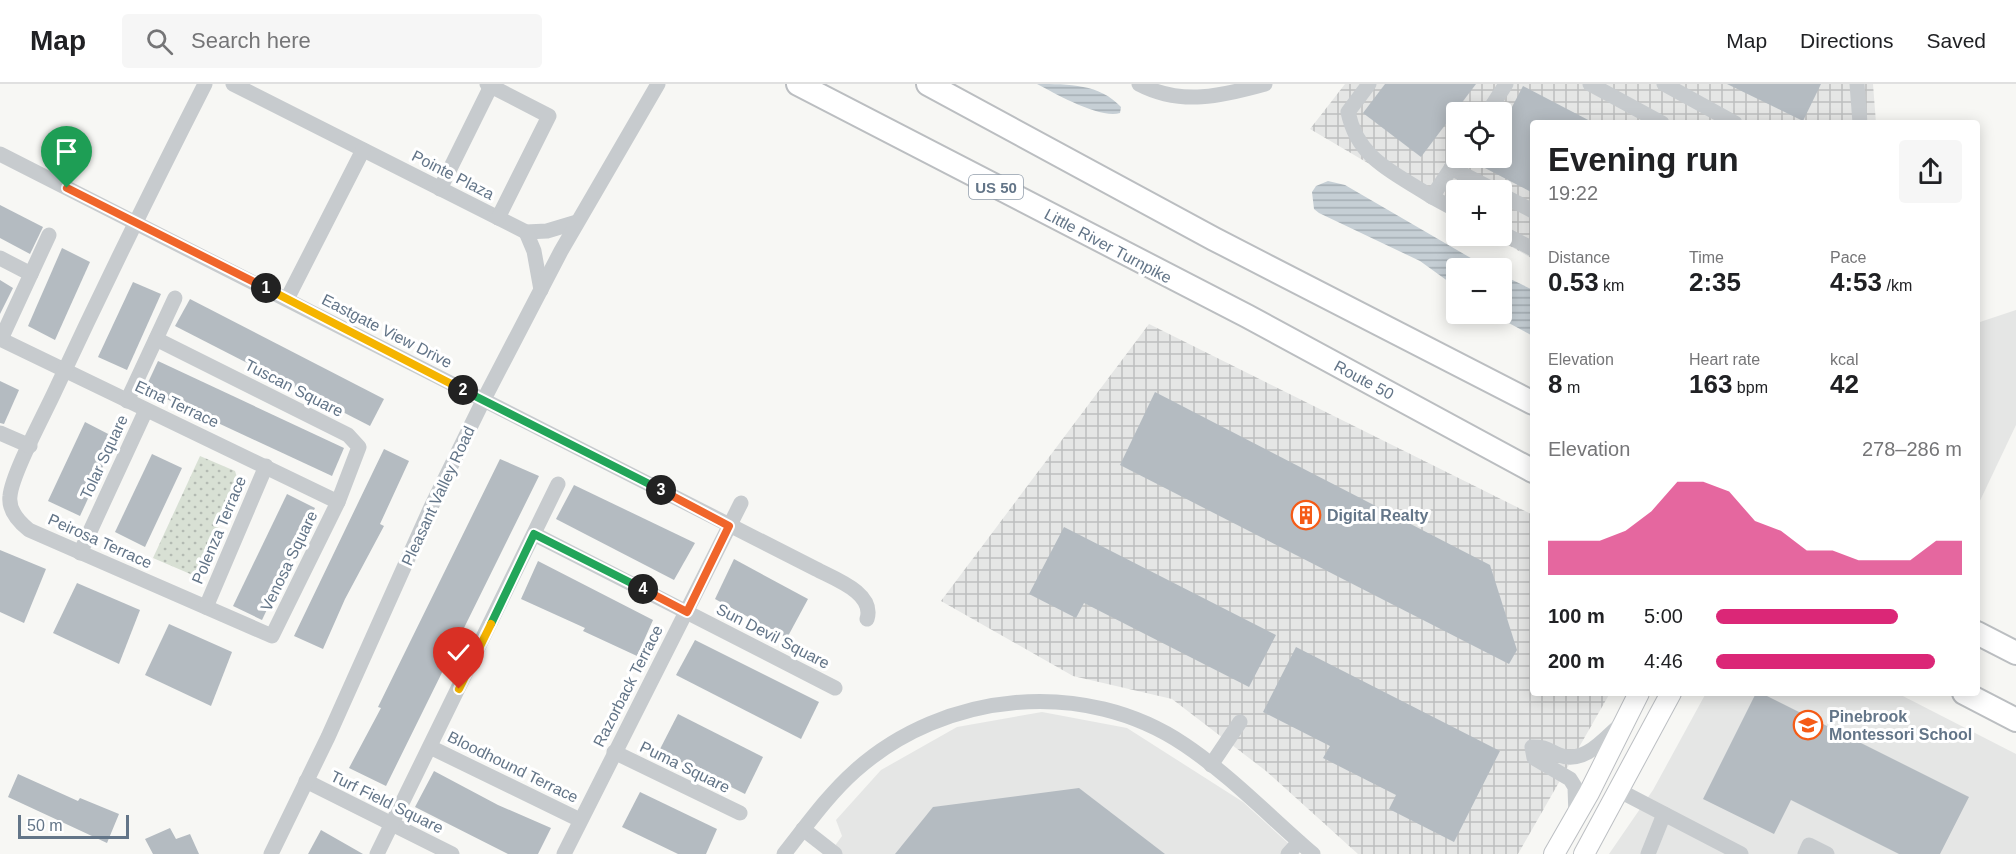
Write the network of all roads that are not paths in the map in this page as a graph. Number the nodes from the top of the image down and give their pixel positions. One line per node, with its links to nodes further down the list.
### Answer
1 (205, 84): 29 (street)
2 (233, 84): 18 (street, Pointe Plaza)
3 (658, 84): 30 (street, Pleasant Valley Road)
4 (798, 84): 38 (highway, Little River Turnpike / US 50)
5 (927, 84): 46 (highway)
6 (1139, 84): 7 (street)
7 (1265, 84)
8 (1369, 84): 24 (street)
9 (1506, 84): 14 (street)
10 (1590, 84): 15 (street)
11 (1664, 84): 16 (street)
12 (1857, 84): 17 (street)
13 (489, 85): 23 (street); 28 (street)
14 (1494, 102)
15 (1656, 120)
16 (1730, 120)
17 (1860, 120)
18 (363, 150): 23 (street, Pointe Plaza); 40 (street)
19 (0, 154): 29 (street, Eastgate View Drive)
20 (1452, 168): 24 (street)
21 (1462, 168): 22 (street)
22 (1480, 180)
23 (440, 189): 28 (street, Pointe Plaza)
24 (1432, 197): 26 (street)
25 (1512, 200): 27 (street)
26 (1446, 205)
27 (1530, 209)
28 (498, 219): 31 (street, Pointe Plaza)
29 (135, 221): 40 (street, Eastgate View Drive); 43 (street, Peirosa Terrace)
30 (577, 222): 31 (street); 37 (street, Pleasant Valley Road)
31 (525, 232): 37 (street)
32 (49, 235): 36 (street)
33 (1512, 238): 34 (street)
34 (1530, 247)
35 (0, 258): 36 (street)
36 (31, 274): 41 (street)
37 (541, 290): 45 (street, Pleasant Valley Road)
38 (1193, 291): 51 (highway, Route 50 / US 50)
39 (175, 298): 42 (street)
40 (287, 299): 45 (street, Eastgate View Drive)
41 (0, 339): 43 (street, Etna Terrace)
42 (156, 339): 44 (street); 53 (street, Tuscan Square)
43 (65, 370): 44 (street, Etna Terrace); 49 (street, Peirosa Terrace)
44 (127, 400): 47 (street, Etna Terrace)
45 (483, 400): 55 (street, Eastgate View Drive); 74 (street, Pleasant Valley Road)
46 (1530, 401)
47 (146, 410): 50 (street, Etna Terrace); 57 (street, Tolar Square)
48 (0, 433): 49 (street)
49 (30, 446): 57 (street, Peirosa Terrace)
50 (266, 466): 53 (street, Etna Terrace); 58 (street, Polenza Terrace)
51 (1530, 469)
52 (558, 484): 56 (street)
53 (338, 502): 62 (street, Venosa Square)
54 (741, 503): 55 (street, Razorback Terrace)
55 (729, 526): 59 (street, Razorback Terrace); 60 (street, Eastgate View Drive)
56 (534, 534): 59 (street, Sun Devil Square); 71 (street)
57 (80, 553): 58 (street, Peirosa Terrace)
58 (206, 608): 62 (street, Peirosa Terrace)
59 (687, 612): 64 (street, Sun Devil Square); 72 (street, Razorback Terrace)
60 (867, 619)
61 (1980, 635): 63 (highway)
62 (272, 636)
63 (2016, 653)
64 (835, 688)
65 (1638, 696): 68 (main road)
66 (1669, 696): 75 (main road)
67 (1970, 696): 69 (highway)
68 (1626, 720): 78 (main road); 78 (street)
69 (2016, 720)
70 (1240, 722): 73 (street)
71 (430, 747): 79 (street, Bloodhound Terrace); 80 (street)
72 (614, 753): 76 (street, Puma Square); 79 (street, Razorback Terrace)
73 (1211, 765): 81 (street); 82 (street)
74 (306, 781): 80 (street, Turf Field Square); 83 (street, Pleasant Valley Road)
75 (1620, 791): 77 (street); 92 (main road)
76 (740, 813)
77 (1664, 814): 93 (street); 94 (street)
78 (1576, 817): 91 (main road)
79 (580, 820): 86 (street, Razorback Terrace)
80 (392, 825): 84 (street); 85 (street, Turf Field Square)
81 (803, 830): 87 (street); 88 (street)
82 (1299, 842): 89 (street); 90 (street)
83 (271, 854)
84 (377, 854)
85 (452, 854)
86 (564, 854)
87 (784, 854)
88 (835, 854)
89 (1288, 854)
90 (1313, 854)
91 (1554, 854)
92 (1584, 854)
93 (1648, 854)
94 (1742, 854)
95 (1805, 854): 96 (street)
96 (1827, 854)

